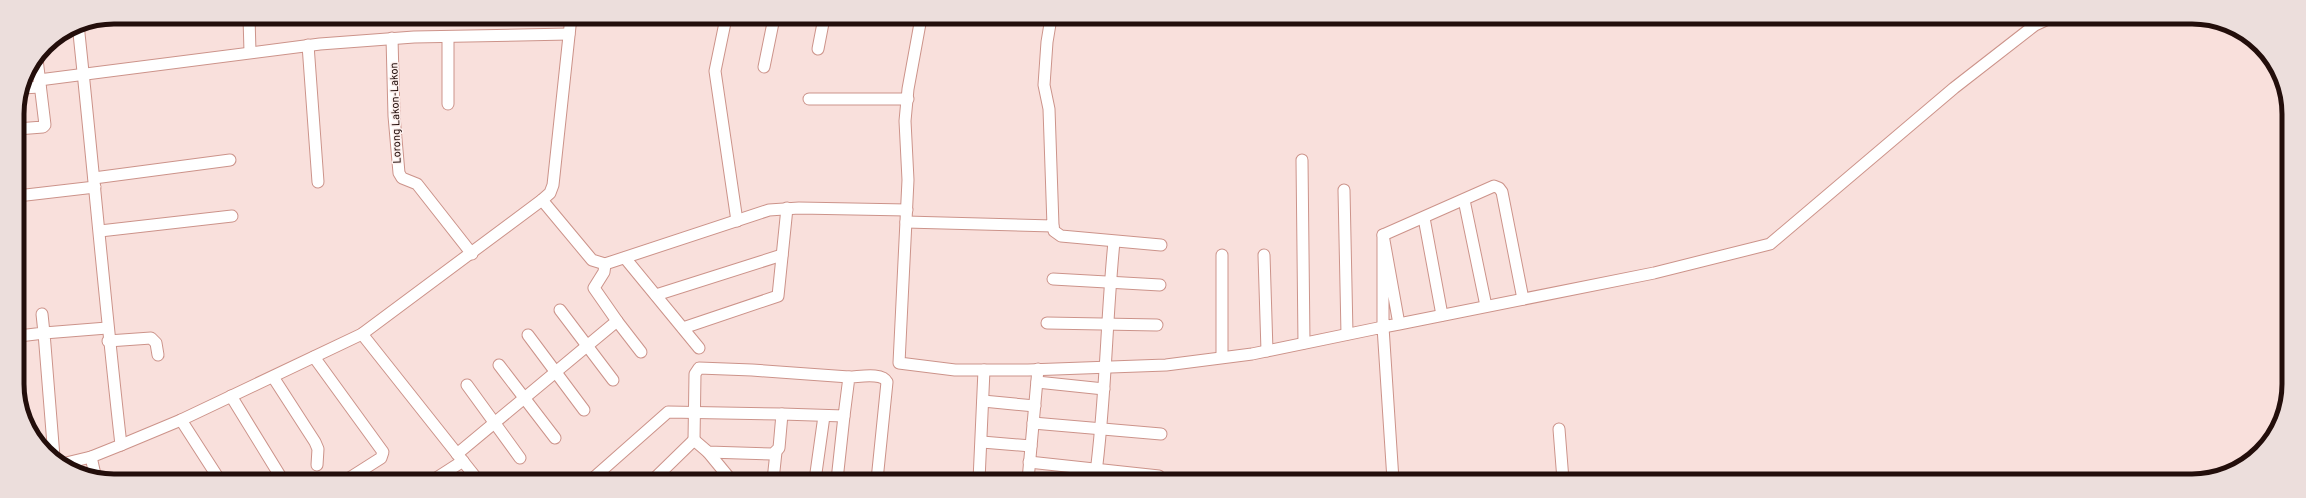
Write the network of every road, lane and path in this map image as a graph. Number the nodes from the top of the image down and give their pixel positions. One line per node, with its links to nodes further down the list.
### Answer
1 (249, 24): 15 (street)
2 (570, 24): 10 (street)
3 (725, 24): 37 (street)
4 (773, 24): 17 (street)
5 (823, 24): 14 (street)
6 (920, 24): 22 (street)
7 (1050, 24): 39 (street)
8 (2037, 24): 54 (street)
9 (79, 31): 18 (street)
10 (569, 34): 11 (street); 31 (street)
11 (448, 37): 12 (street); 23 (street)
12 (392, 38): 13 (street); 44 (street, Lorong Lakon-Lakon)
13 (308, 45): 15 (street); 27 (street)
14 (818, 49)
15 (250, 52): 18 (street)
16 (38, 66): 19 (street)
17 (764, 67)
18 (84, 75): 19 (street); 28 (street)
19 (40, 83): 20 (street); 24 (street)
20 (29, 86)
21 (810, 98): 22 (street)
22 (908, 99): 34 (street)
23 (448, 104)
24 (24, 128)
25 (230, 160): 28 (street)
26 (1302, 160): 73 (street)
27 (318, 182)
28 (94, 183): 30 (street); 40 (street)
29 (1344, 190): 69 (street)
30 (26, 196)
31 (542, 200): 44 (street); 49 (street)
32 (1464, 200): 36 (street); 54 (street); 55 (street)
33 (787, 208): 34 (street); 37 (street); 45 (street)
34 (907, 210): 38 (street)
35 (232, 216): 40 (street)
36 (1424, 218): 41 (street); 58 (street)
37 (737, 221): 48 (street)
38 (906, 222): 39 (street); 84 (street)
39 (1053, 226): 42 (street)
40 (100, 231): 65 (street)
41 (1383, 234): 61 (street); 64 (street)
42 (1114, 242): 43 (street); 51 (street)
43 (1161, 245)
44 (472, 254): 68 (street)
45 (782, 255): 53 (street); 66 (street)
46 (1222, 255): 80 (street)
47 (1264, 255): 76 (street)
48 (625, 258): 49 (street); 53 (street)
49 (605, 264): 59 (street)
50 (1053, 279): 51 (street)
51 (1110, 283): 52 (street); 63 (street)
52 (1160, 285)
53 (656, 295): 66 (street)
54 (1523, 299): 55 (street)
55 (1486, 306): 58 (street)
56 (560, 310): 74 (street)
57 (42, 314): 67 (street)
58 (1442, 315): 61 (street)
59 (617, 321): 74 (street); 77 (street)
60 (1047, 323): 63 (street)
61 (1400, 324): 64 (street)
62 (1158, 325): 63 (street)
63 (1107, 326): 82 (street)
64 (1383, 327): 69 (street); 138 (street)
65 (107, 328): 67 (street); 72 (street)
66 (683, 328): 75 (street)
67 (44, 333): 70 (street); 112 (street)
68 (362, 334): 79 (street); 116 (street)
69 (1348, 334): 73 (street)
70 (24, 335)
71 (528, 335): 85 (street)
72 (108, 341): 78 (street); 110 (street)
73 (1304, 343): 76 (street)
74 (588, 345): 85 (street); 88 (street)
75 (698, 348)
76 (1267, 351): 80 (street)
77 (641, 352)
78 (158, 355)
79 (314, 357): 86 (street); 124 (street)
80 (1222, 357): 82 (street)
81 (499, 365): 93 (street)
82 (1107, 367): 83 (street); 91 (street)
83 (1038, 369): 84 (street); 89 (street)
84 (984, 370): 94 (street)
85 (556, 372): 93 (street); 96 (street)
86 (273, 377): 92 (street); 120 (street)
87 (849, 377): 97 (street); 100 (street); 133 (street)
88 (613, 380)
89 (1037, 382): 91 (street); 95 (street)
90 (467, 385): 103 (street)
91 (1104, 389): 104 (street)
92 (231, 396): 101 (street); 123 (street)
93 (524, 398): 103 (street); 107 (street)
94 (983, 401): 95 (street); 109 (street)
95 (1035, 406): 102 (street)
96 (584, 410)
97 (695, 413): 98 (street); 108 (street); 127 (street)
98 (782, 414): 99 (street); 114 (street)
99 (824, 416): 100 (street); 131 (street)
100 (844, 416): 132 (street)
101 (181, 420): 110 (street); 122 (street)
102 (1033, 423): 104 (street); 111 (street)
103 (493, 424): 116 (street); 117 (street)
104 (1100, 428): 106 (street); 137 (street)
105 (1559, 429): 139 (street)
106 (1161, 434)
107 (555, 438)
108 (694, 440): 113 (street); 128 (street)
109 (982, 442): 111 (street); 134 (street)
110 (121, 445): 115 (street)
111 (1031, 446): 118 (street)
112 (53, 451)
113 (708, 452): 114 (street); 129 (street)
114 (776, 452): 130 (street)
115 (91, 457): 119 (street); 121 (street)
116 (460, 457): 125 (street); 126 (street)
117 (520, 458)
118 (1029, 462): 135 (street); 136 (street)
119 (70, 463)
120 (317, 465)
121 (94, 472)
122 (216, 474)
123 (279, 474)
124 (356, 474)
125 (441, 474)
126 (473, 474)
127 (598, 474)
128 (659, 474)
129 (722, 474)
130 (774, 474)
131 (816, 474)
132 (838, 474)
133 (878, 474)
134 (979, 474)
135 (1028, 474)
136 (1090, 474)
137 (1095, 474)
138 (1393, 474)
139 (1562, 474)

